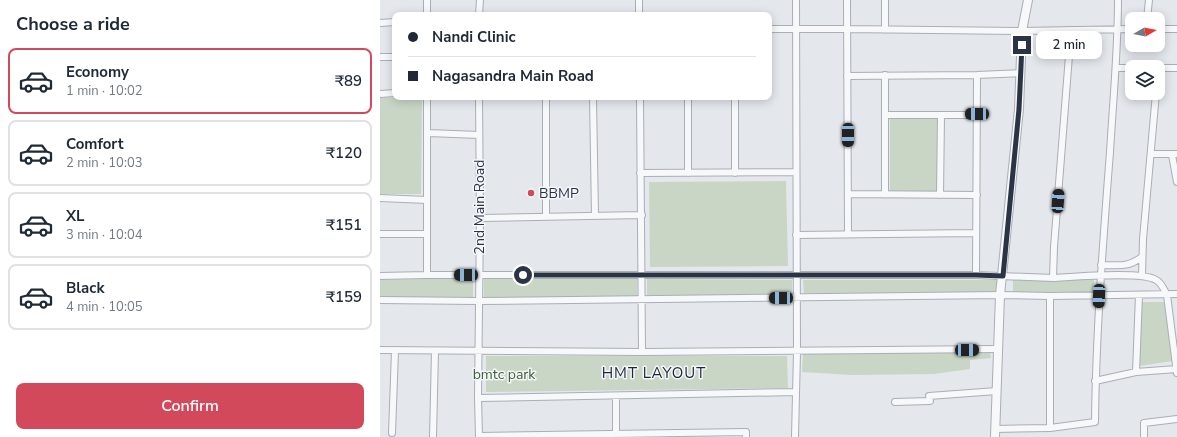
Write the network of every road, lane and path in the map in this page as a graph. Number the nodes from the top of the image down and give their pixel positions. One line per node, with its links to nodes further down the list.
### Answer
1 (427, 0): 10 (street)
2 (480, 0): 11 (street)
3 (639, 0): 12 (street)
4 (796, 0): 16 (street)
5 (847, 0): 17 (street)
6 (885, 0): 23 (street)
7 (1028, 0): 25 (street)
8 (1118, 0): 18 (street)
9 (1149, 0): 13 (street)
10 (427, 12)
11 (479, 12)
12 (639, 12)
13 (1148, 12)
14 (392, 22): 15 (street)
15 (380, 23)
16 (796, 29): 17 (street); 22 (street); 53 (street)
17 (847, 29): 23 (street); 35 (street)
18 (1118, 29): 19 (street); 24 (street); 28 (street)
19 (1125, 29)
20 (1165, 29): 21 (street)
21 (1177, 29)
22 (772, 30)
23 (885, 30): 25 (street)
24 (1071, 30): 25 (street); 84 (street)
25 (1022, 31): 32 (street)
26 (380, 57): 27 (street)
27 (392, 57)
28 (1116, 68): 29 (street); 74 (street)
29 (1125, 68)
30 (1165, 68): 31 (street)
31 (1177, 68)
32 (1021, 73): 33 (street); 81 (street)
33 (977, 74): 34 (street); 46 (street)
34 (885, 75): 35 (street); 47 (street)
35 (847, 76): 58 (street)
36 (392, 93): 37 (street)
37 (380, 94)
38 (427, 100): 49 (street)
39 (479, 100): 50 (street, 2nd Main Road)
40 (546, 100): 66 (street)
41 (593, 100): 65 (street)
42 (640, 100): 54 (street)
43 (688, 100): 55 (street)
44 (734, 100): 56 (street)
45 (1155, 100): 51 (street)
46 (977, 114): 48 (street); 61 (street)
47 (885, 115): 48 (street); 59 (street)
48 (941, 115): 60 (street)
49 (428, 133): 50 (street); 63 (street)
50 (479, 134): 67 (street, 2nd Main Road)
51 (1151, 154): 52 (street); 73 (street)
52 (1175, 155): 57 (street)
53 (796, 172): 56 (street); 72 (street)
54 (640, 173): 55 (street); 64 (street)
55 (688, 173): 56 (street)
56 (735, 173)
57 (1177, 182)
58 (848, 194): 59 (street); 71 (street)
59 (885, 195): 60 (street)
60 (940, 195): 61 (street)
61 (977, 196): 68 (street)
62 (380, 198): 63 (street)
63 (427, 200): 70 (street)
64 (642, 215): 65 (street); 77 (street)
65 (595, 216): 66 (street)
66 (546, 217): 67 (street)
67 (480, 218): 76 (street, 2nd Main Road)
68 (976, 233): 71 (street); 79 (street)
69 (380, 234): 70 (street)
70 (426, 234): 75 (street)
71 (848, 234): 72 (street)
72 (796, 235): 78 (street)
73 (1142, 257): 74 (street); 83 (street)
74 (1101, 265): 82 (street)
75 (427, 274): 76 (street); 80 (street)
76 (479, 275): 77 (street); 94 (street, 2nd Main Road)
77 (641, 275): 78 (street); 93 (street)
78 (796, 275): 79 (street); 91 (street)
79 (976, 275): 81 (street)
80 (380, 276)
81 (1003, 276): 84 (street); 86 (street)
82 (1101, 276): 83 (street); 84 (street); 90 (street)
83 (1142, 276): 88 (street)
84 (1054, 278)
85 (1177, 294): 88 (street)
86 (1000, 295): 89 (street); 91 (street); 95 (street)
87 (1139, 295): 88 (street); 90 (street); 103 (street)
88 (1167, 295): 102 (street)
89 (1050, 296): 90 (street); 112 (street)
90 (1099, 296): 105 (street)
91 (796, 298): 93 (street); 101 (street)
92 (380, 300): 94 (street)
93 (641, 300): 94 (street); 100 (street)
94 (478, 302): 99 (street, 2nd Main Road)
95 (998, 349): 101 (street); 106 (street)
96 (380, 350): 97 (street)
97 (395, 351): 98 (street); 113 (street)
98 (435, 351): 99 (street); 117 (street)
99 (479, 352): 100 (street); 109 (street, 2nd Main Road)
100 (642, 352): 101 (street)
101 (797, 352): 107 (street)
102 (1177, 369): 103 (street); 104 (street)
103 (1136, 372): 105 (street)
104 (1177, 373)
105 (1095, 381): 112 (street)
106 (997, 391): 110 (street); 114 (street)
107 (795, 392): 108 (street); 119 (street)
108 (616, 396): 109 (street); 116 (street)
109 (478, 398): 118 (street, 2nd Main Road)
110 (895, 402)
111 (1177, 419): 120 (street)
112 (1050, 428): 114 (street)
113 (392, 433)
114 (995, 433)
115 (746, 434): 116 (street)
116 (616, 435): 118 (street)
117 (433, 437)
118 (479, 437)
119 (796, 437)
120 (1144, 437)

